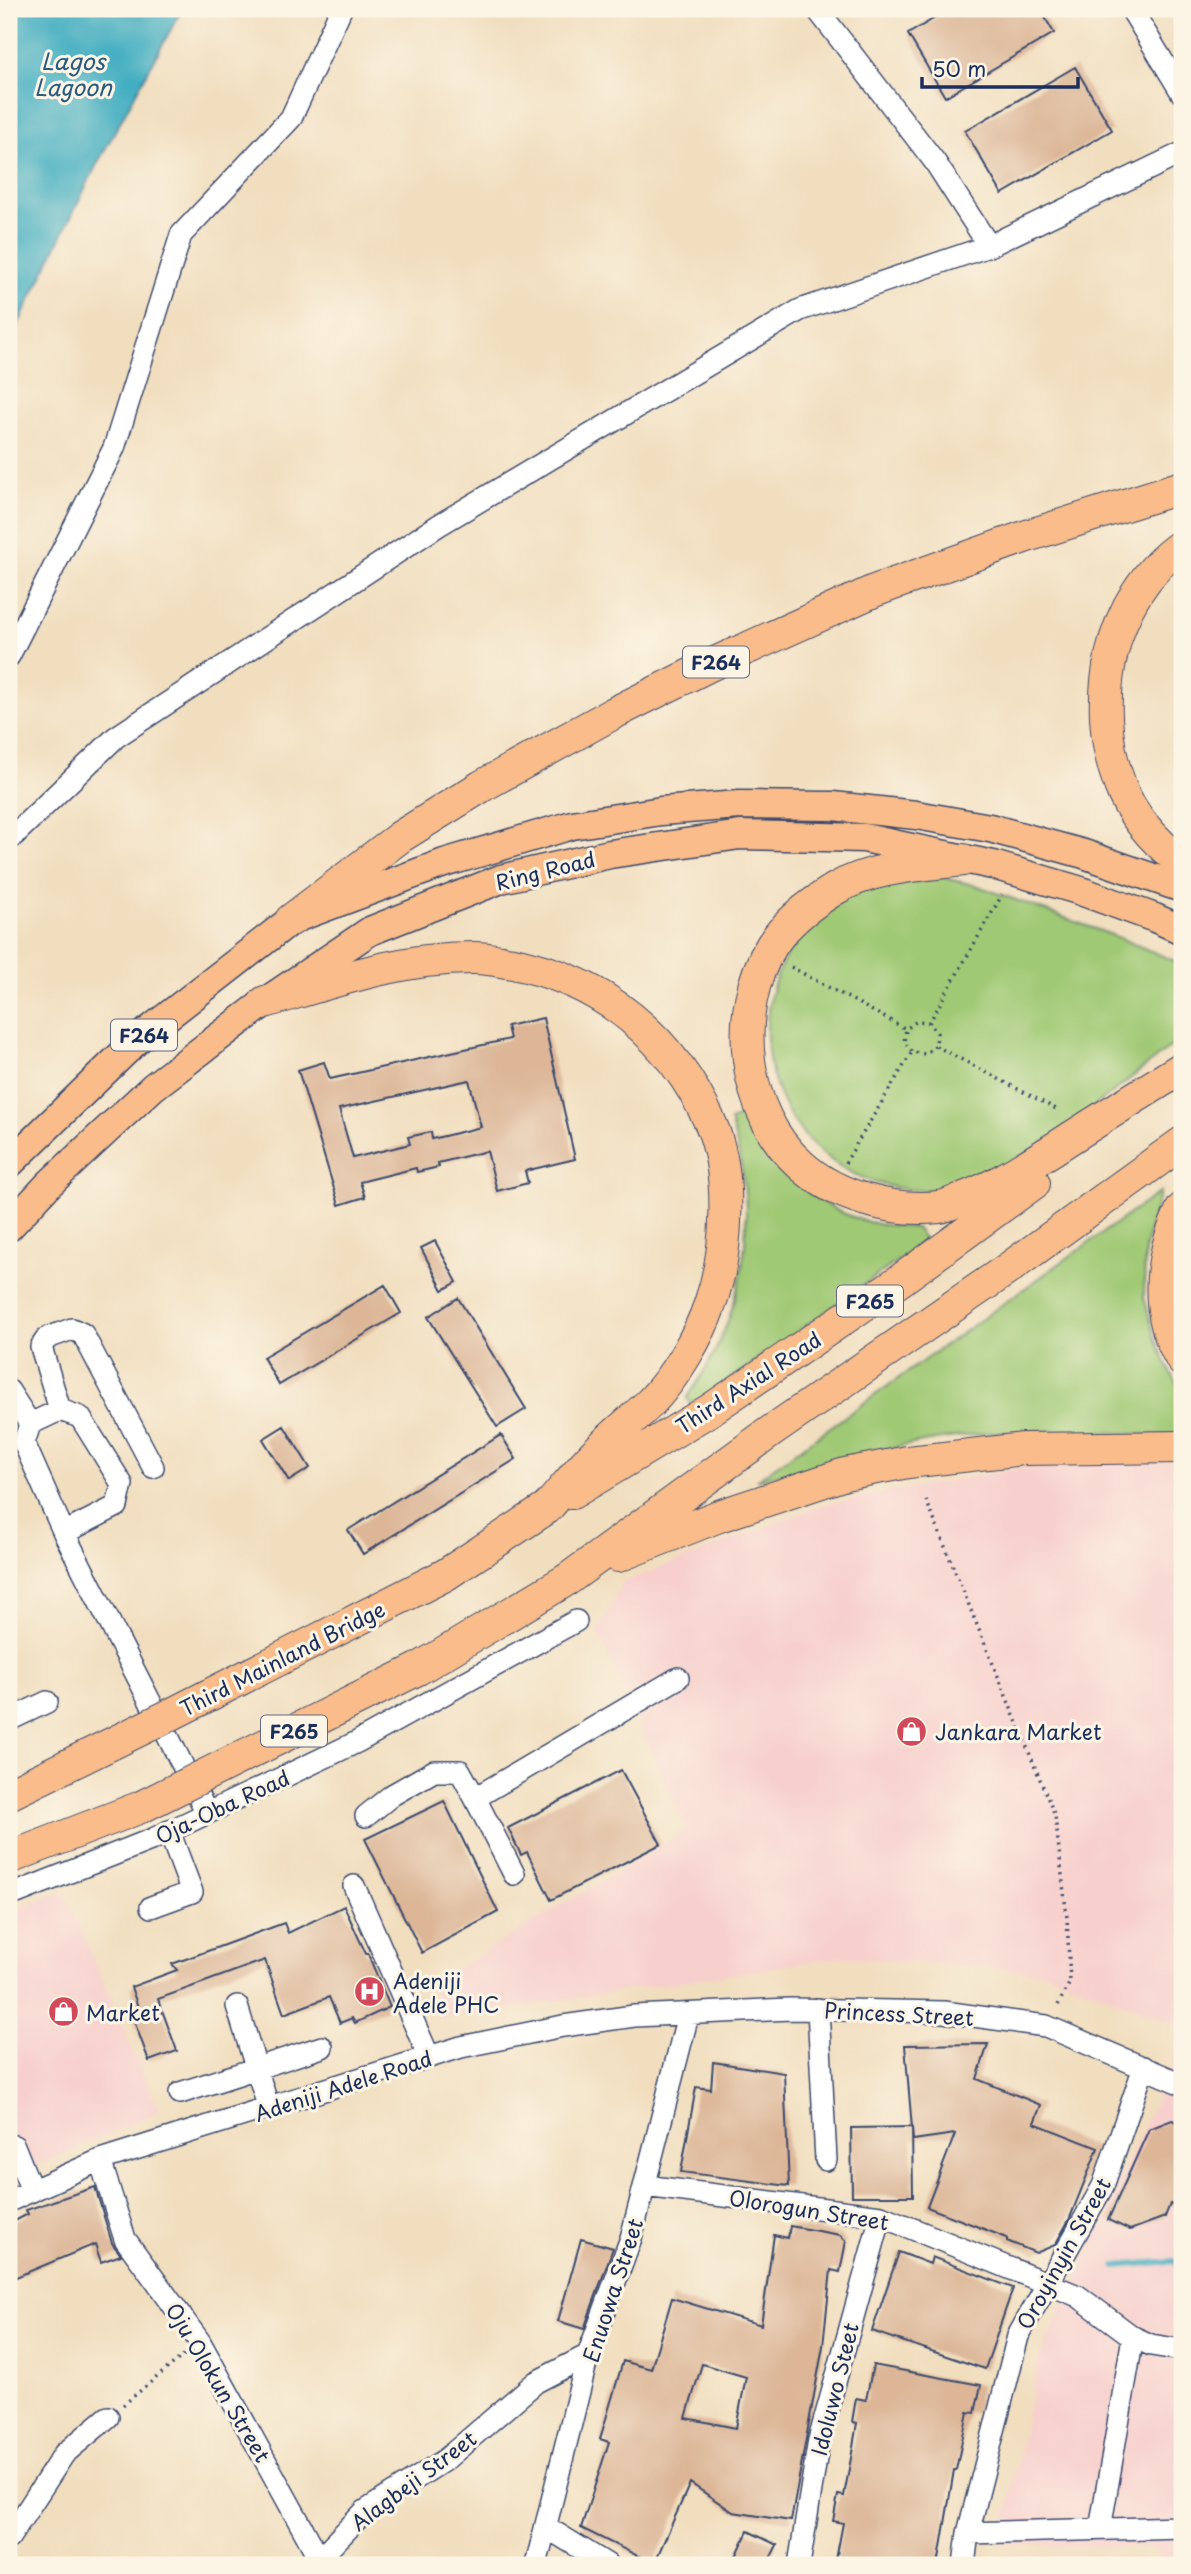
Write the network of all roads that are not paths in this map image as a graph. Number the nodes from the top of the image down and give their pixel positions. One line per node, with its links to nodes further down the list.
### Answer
1 (341, 9): 9 (street)
2 (817, 9): 6 (street)
3 (1131, 9): 4 (street)
4 (1182, 93)
5 (1182, 153): 6 (street)
6 (989, 246): 10 (street)
7 (1182, 487): 14 (highway, F264)
8 (1182, 545): 12 (highway)
9 (9, 656)
10 (9, 840)
11 (963, 860): 15 (main road, Ring Road / F264); 16 (main road, Ring Road / F264); 17 (highway)
12 (1182, 863)
13 (1182, 888): 14 (main road)
14 (291, 920): 20 (main road, F264)
15 (1182, 930)
16 (265, 1002): 22 (main road, Ring Road / F264); 29 (highway)
17 (1182, 1068)
18 (1182, 1076): 29 (highway, Third Axial Road / F265)
19 (1182, 1143): 31 (highway, F265)
20 (9, 1164)
21 (1182, 1209): 23 (highway)
22 (9, 1227)
23 (1182, 1360)
24 (9, 1391): 26 (street)
25 (60, 1410): 26 (street); 28 (street); 30 (street)
26 (30, 1424): 30 (street)
27 (1182, 1447): 31 (highway)
28 (153, 1467)
29 (547, 1508): 36 (highway, Third Mainland Bridge / F265, bridge)
30 (64, 1533): 38 (street)
31 (571, 1576): 41 (highway, F265, bridge)
32 (576, 1621): 38 (street, Oja-Oba Road)
33 (678, 1678): 37 (street)
34 (47, 1702): 35 (street)
35 (9, 1720)
36 (9, 1794)
37 (475, 1798): 39 (street); 42 (street)
38 (207, 1813): 40 (street, Oja-Oba Road)
39 (366, 1816)
40 (169, 1831): 44 (street, Oja-Oba Road); 45 (street)
41 (9, 1858)
42 (514, 1874)
43 (354, 1886): 50 (street)
44 (9, 1896)
45 (152, 1907)
46 (237, 2006): 52 (street)
47 (818, 2010): 48 (street, Princess Street); 51 (street, Princess Street); 58 (street)
48 (688, 2015): 50 (street, Adeniji Adele Road); 59 (street, Enuowa Street)
49 (322, 2047): 52 (street)
50 (429, 2057): 55 (street, Adeniji Adele Road)
51 (1144, 2067): 53 (street, Princess Street); 63 (street, Oroyinyin Street)
52 (256, 2068): 54 (street); 55 (street)
53 (1182, 2084)
54 (180, 2093)
55 (269, 2109): 57 (street, Adeniji Adele Road)
56 (9, 2148): 60 (street)
57 (100, 2160): 60 (street, Adeniji Adele Road); 73 (street, Oju Olokun Street)
58 (826, 2160)
59 (645, 2186): 62 (street, Olorogun Street); 66 (street, Enuowa Street)
60 (32, 2191): 61 (street, Adeniji Adele Road)
61 (9, 2201)
62 (881, 2216): 63 (street, Olorogun Street); 76 (street, Idoluwo Steet)
63 (1048, 2282): 64 (street, Olorogun Street); 71 (street, Oroyinyin Street)
64 (1133, 2337): 65 (street, Olorogun Street); 70 (street)
65 (1182, 2350)
66 (589, 2355): 68 (street, Enuowa Street); 73 (street, Alagbeji Street)
67 (108, 2417): 72 (street)
68 (545, 2527): 74 (street, Enuowa Street); 75 (street)
69 (1182, 2527): 70 (street)
70 (1100, 2529): 71 (street)
71 (968, 2532): 77 (street, Oroyinyin Street)
72 (9, 2538)
73 (319, 2563)
74 (536, 2565)
75 (608, 2565)
76 (799, 2565)
77 (964, 2565)

